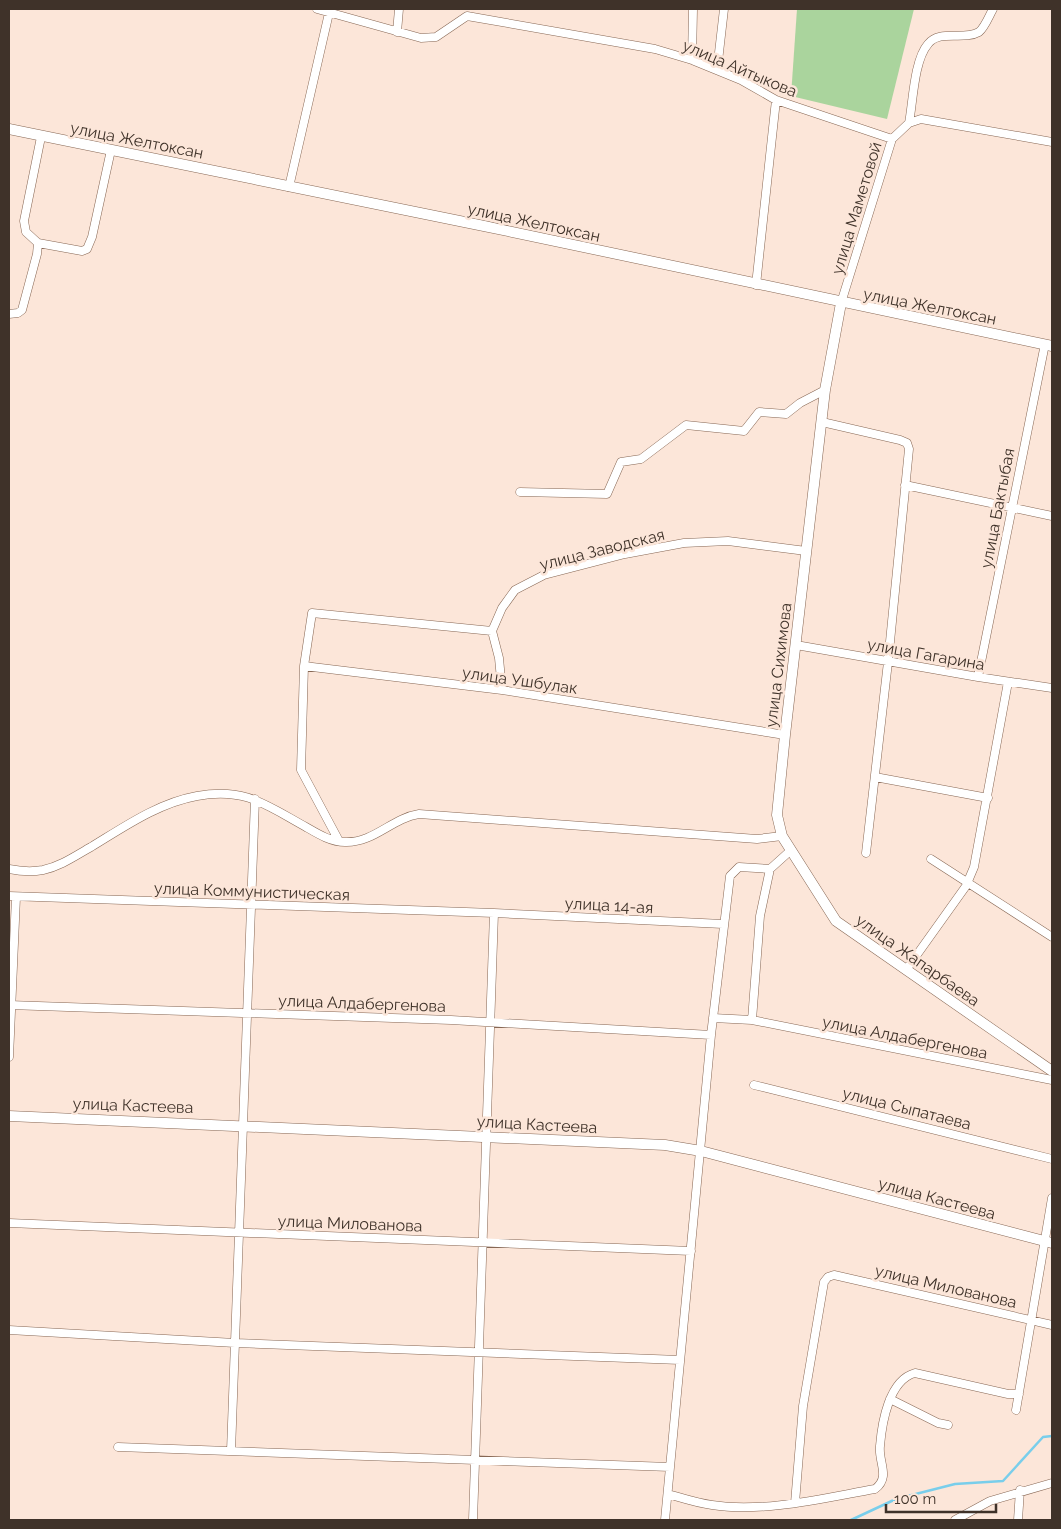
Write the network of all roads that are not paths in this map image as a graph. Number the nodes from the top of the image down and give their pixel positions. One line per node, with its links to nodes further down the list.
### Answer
1 (317, 9): 6 (street, улица Айтыкова)
2 (399, 9): 7 (street)
3 (693, 9): 8 (street)
4 (724, 9): 9 (street)
5 (993, 9): 11 (street)
6 (329, 13): 7 (street, улица Айтыкова); 17 (street)
7 (397, 32): 8 (street, улица Айтыкова)
8 (692, 60): 9 (street, улица Айтыкова)
9 (717, 70): 10 (street, улица Айтыкова)
10 (776, 100): 14 (street, улица Айтыкова); 19 (street)
11 (909, 123): 14 (street, улица Маметовой); 15 (street)
12 (9, 129): 13 (street, улица Желтоксан)
13 (41, 137): 16 (street, улица Желтоксан); 18 (street)
14 (892, 138): 20 (street, улица Маметовой)
15 (1052, 142)
16 (111, 150): 17 (street, улица Желтоксан); 18 (street)
17 (289, 186): 19 (street, улица Желтоксан)
18 (38, 243): 21 (street)
19 (756, 285): 20 (street, улица Желтоксан)
20 (841, 303): 22 (street, улица Желтоксан); 23 (street, улица Сихимова)
21 (9, 314)
22 (1049, 345): 27 (street, улица Бактыбая)
23 (825, 390): 24 (street, улица Сихимова); 26 (street)
24 (822, 422): 25 (street); 29 (street, улица Сихимова)
25 (905, 485): 27 (street); 32 (street)
26 (520, 492)
27 (1011, 507): 28 (street); 34 (street, улица Бактыбая)
28 (1052, 516)
29 (806, 551): 30 (street, улица Заводская); 31 (street, улица Сихимова)
30 (492, 631): 33 (street); 37 (street)
31 (796, 645): 32 (street, улица Гагарина); 38 (street, улица Сихимова)
32 (888, 662): 34 (street, улица Гагарина); 39 (street)
33 (304, 666): 37 (street, улица Ушбулак); 43 (street)
34 (978, 677): 35 (street, улица Гагарина)
35 (1008, 682): 36 (street, улица Гагарина); 41 (street)
36 (1052, 688)
37 (502, 690): 38 (street, улица Ушбулак)
38 (785, 735): 42 (street, улица Сихимова)
39 (875, 777): 41 (street); 45 (street)
40 (255, 798): 43 (street); 47 (street); 51 (street)
41 (988, 798): 49 (street)
42 (782, 836): 43 (street); 44 (street, улица Сихимова)
43 (339, 841)
44 (790, 851): 48 (street); 55 (street, улица Жапарбаева)
45 (866, 853)
46 (931, 859): 49 (street)
47 (9, 870)
48 (770, 870): 53 (street); 59 (street)
49 (967, 883): 54 (street); 55 (street)
50 (12, 896): 51 (street, улица Коммунистическая); 56 (street)
51 (253, 905): 52 (street, улица Коммунистическая); 57 (street)
52 (494, 913): 53 (street, улица 14-ая); 60 (street)
53 (724, 924): 58 (street)
54 (1052, 937)
55 (906, 970): 63 (street, улица Жапарбаева)
56 (10, 1005): 57 (street, улица Алдабергенова); 62 (street)
57 (248, 1013): 60 (street, улица Алдабергенова); 67 (street)
58 (713, 1018): 59 (street, улица Алдабергенова); 61 (street)
59 (752, 1020): 64 (street, улица Алдабергенова)
60 (490, 1022): 61 (street, улица Алдабергенова); 68 (street)
61 (711, 1036): 69 (street)
62 (9, 1057)
63 (1052, 1072)
64 (1052, 1080)
65 (754, 1085): 70 (street, улица Сыпатаева)
66 (9, 1116): 67 (street, улица Кастеева)
67 (242, 1124): 68 (street, улица Кастеева); 73 (street)
68 (486, 1136): 69 (street, улица Кастеева); 75 (street)
69 (701, 1151): 74 (street, улица Кастеева); 76 (street)
70 (1052, 1159)
71 (1052, 1198): 74 (street)
72 (9, 1223): 73 (street, улица Милованова)
73 (238, 1232): 75 (street, улица Милованова); 80 (street)
74 (1048, 1242): 77 (street)
75 (483, 1243): 76 (street, улица Милованова); 81 (street)
76 (691, 1251): 82 (street)
77 (1033, 1320): 78 (street, улица Милованова); 83 (street); 94 (street, улица Милованова)
78 (1052, 1325)
79 (9, 1330): 80 (street)
80 (235, 1343): 81 (street); 88 (street)
81 (479, 1351): 82 (street); 89 (street)
82 (680, 1360): 90 (street)
83 (1019, 1394): 84 (street); 85 (street)
84 (890, 1399): 86 (street); 94 (street)
85 (1016, 1410)
86 (948, 1425)
87 (118, 1447): 88 (street)
88 (231, 1451): 89 (street)
89 (476, 1460): 90 (street); 95 (street)
90 (670, 1467): 93 (street)
91 (1052, 1483): 92 (street)
92 (1020, 1490): 97 (street); 98 (street)
93 (668, 1494): 94 (street); 96 (street)
94 (795, 1503)
95 (473, 1520)
96 (665, 1520)
97 (955, 1520)
98 (1018, 1520)

